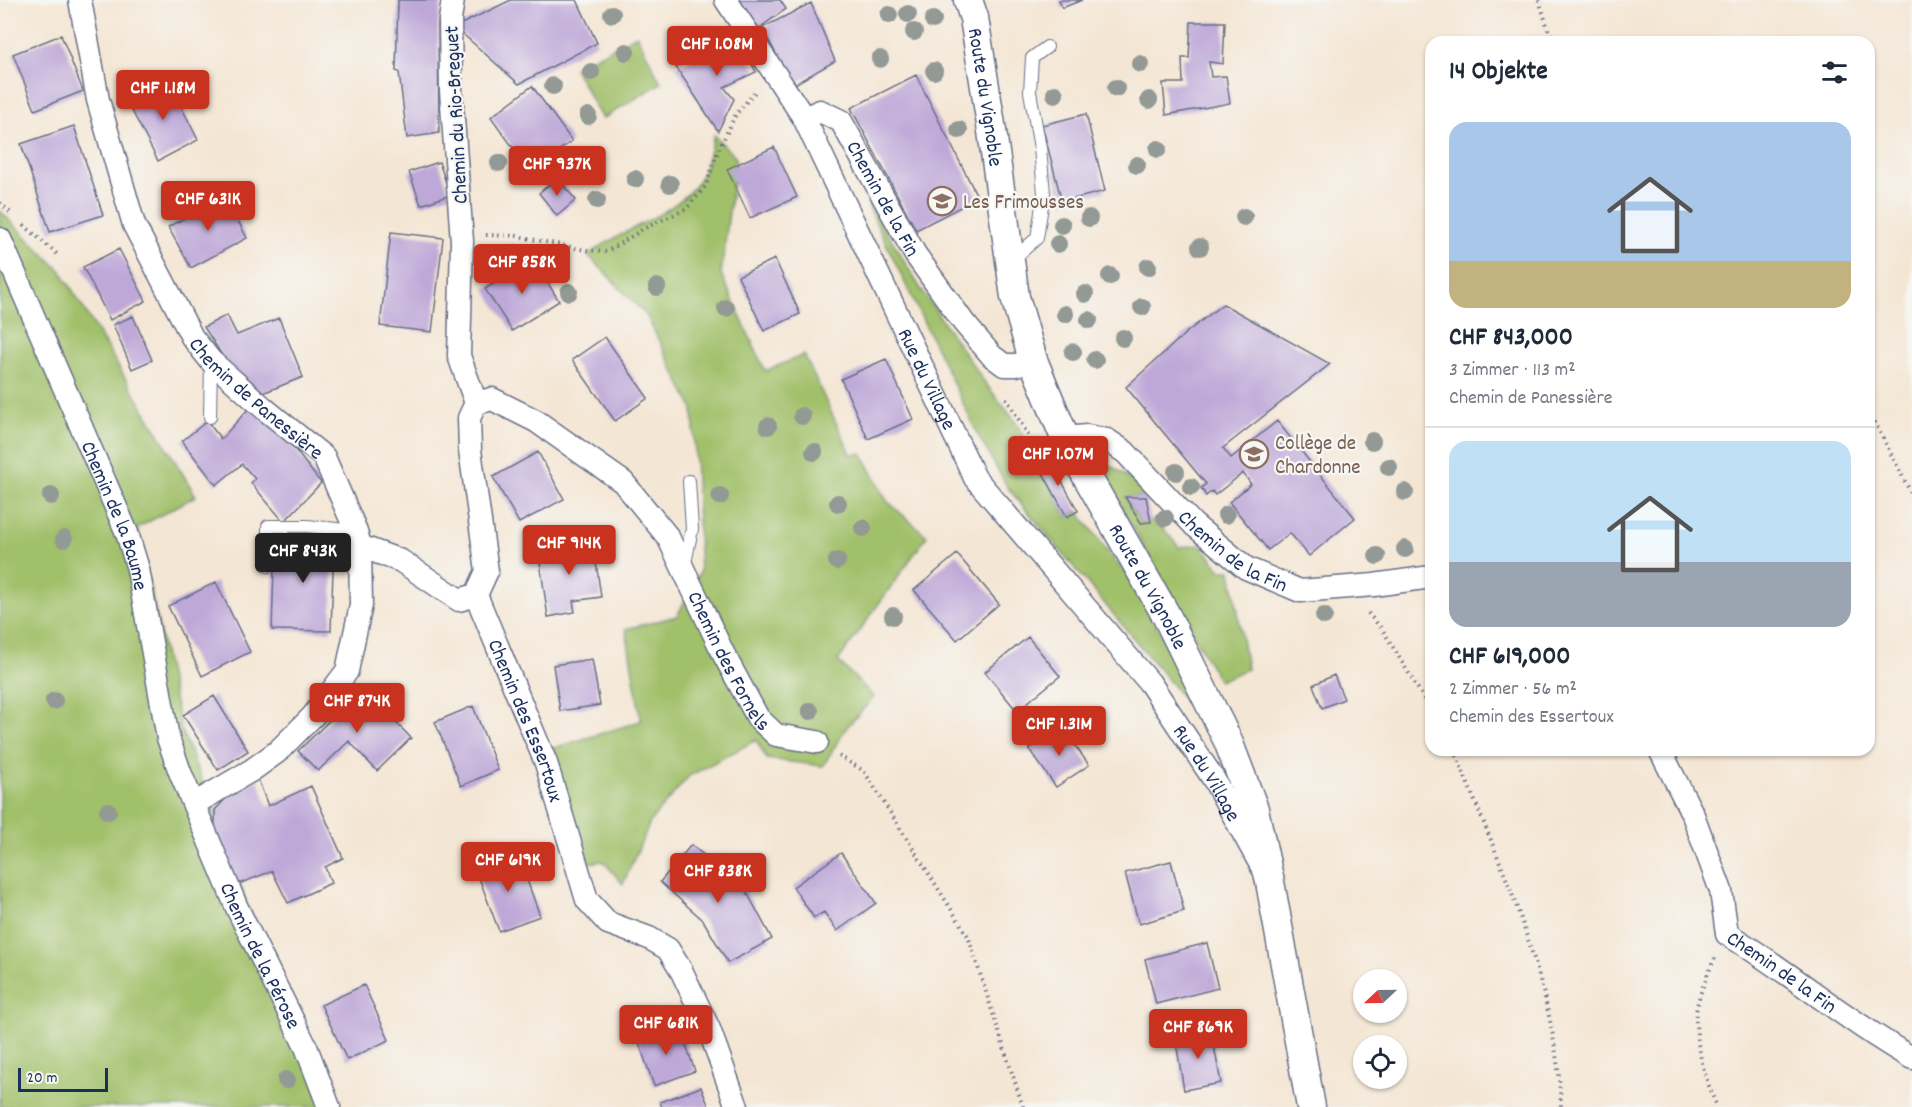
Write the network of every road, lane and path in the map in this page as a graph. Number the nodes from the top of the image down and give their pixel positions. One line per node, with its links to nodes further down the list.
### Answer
1 (80, 0): 16 (street, Chemin de Panessière)
2 (453, 0): 12 (street, Chemin du Rio-Breguet)
3 (726, 0): 8 (street, Rue du Village)
4 (1539, 0): 6 (path)
5 (967, 8): 14 (street, Route du Vignoble)
6 (1552, 36)
7 (1047, 47): 14 (lane)
8 (776, 74): 9 (street, Rue du Village); 12 (path)
9 (804, 118): 15 (street, Chemin de la Fin); 36 (street, Rue du Village)
10 (0, 203): 13 (path)
11 (0, 239): 35 (street, Chemin de la Baume)
12 (462, 241): 18 (street, Chemin du Rio-Breguet)
13 (59, 256)
14 (1011, 260): 15 (street, Route du Vignoble)
15 (1033, 360): 21 (street, Route du Vignoble)
16 (211, 361): 19 (lane); 25 (street, Chemin de Panessière)
17 (1006, 398): 22 (path)
18 (476, 404): 27 (street, Chemin des Fornels); 30 (street)
19 (210, 417)
20 (1875, 423): 24 (path)
21 (1065, 438): 29 (street, Chemin de la Fin); 36 (street, Route du Vignoble)
22 (1036, 449)
23 (689, 481): 27 (lane)
24 (1912, 495)
25 (358, 539): 26 (lane); 30 (street); 35 (street, Chemin de Panessière)
26 (268, 566)
27 (684, 569): 32 (street, Chemin des Fornels)
28 (1425, 578): 29 (street, Chemin de la Fin)
29 (1345, 588): 31 (path)
30 (476, 596): 40 (street, Chemin des Essertoux)
31 (1425, 700)
32 (817, 742): 41 (path)
33 (1457, 756): 43 (path)
34 (1663, 756): 37 (street, Chemin de la Fin)
35 (194, 804): 39 (street, Chemin de la Pérose)
36 (1270, 882): 42 (street, Route du Vignoble)
37 (1727, 934): 38 (street, Chemin de la Fin); 44 (path)
38 (1912, 1058)
39 (329, 1107)
40 (737, 1107)
41 (1023, 1107)
42 (1311, 1107)
43 (1561, 1107)
44 (1717, 1107)

